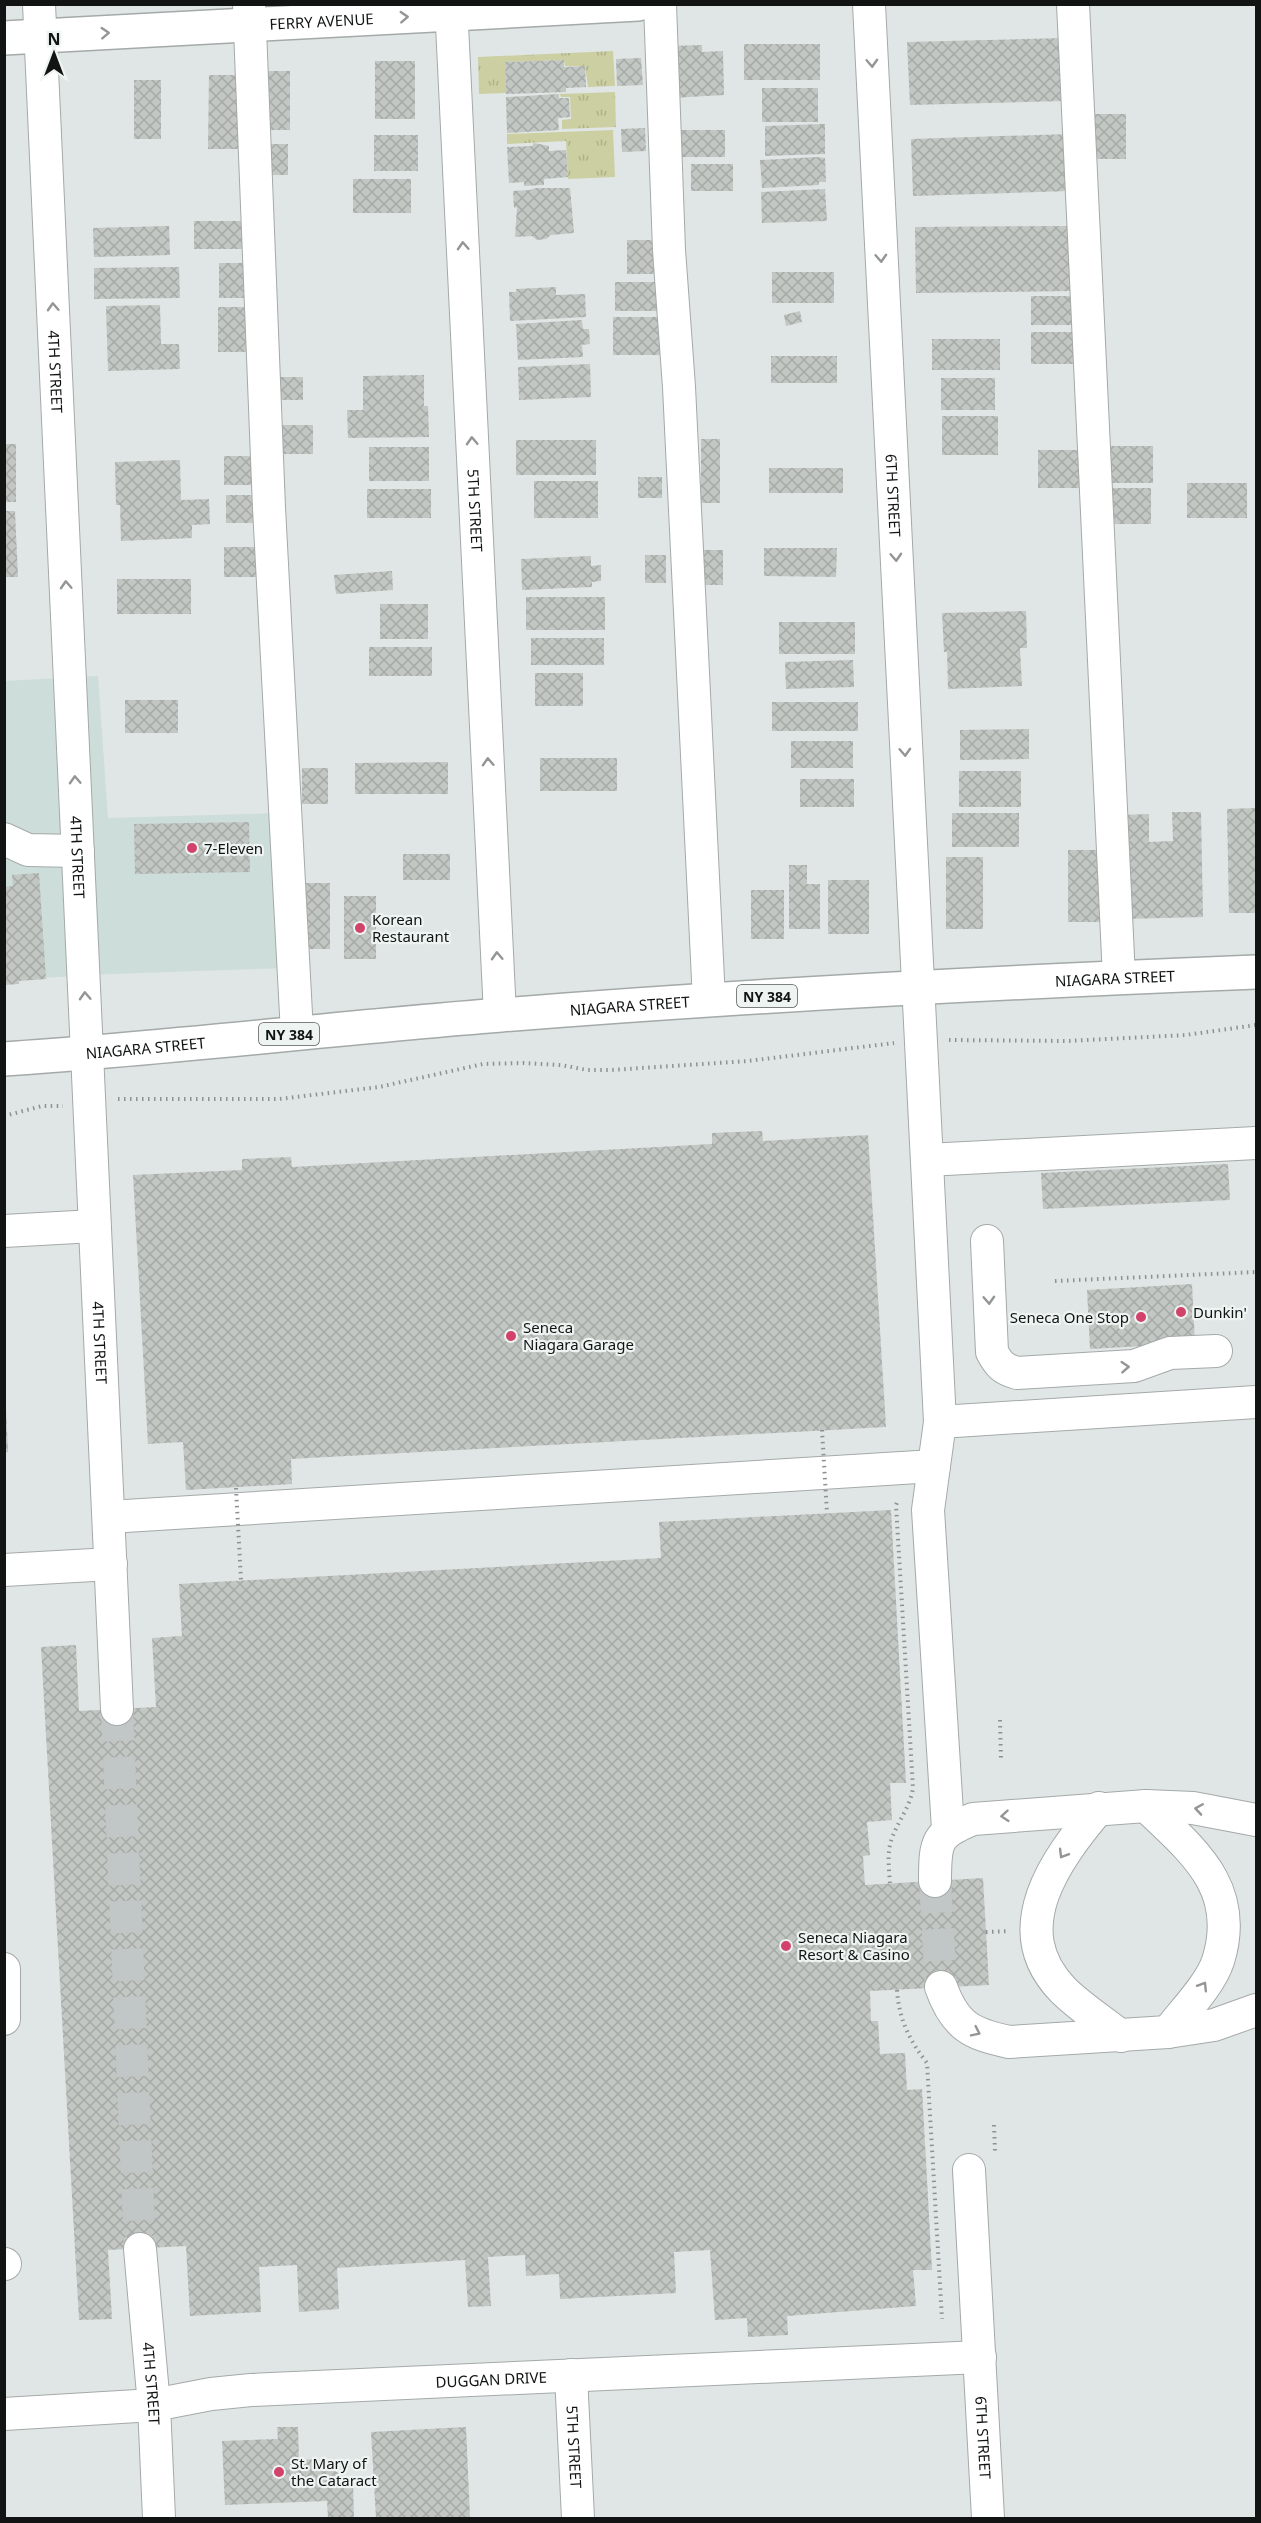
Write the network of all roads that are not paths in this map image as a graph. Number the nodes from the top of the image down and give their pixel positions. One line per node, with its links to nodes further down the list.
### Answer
1 (638, 4): 5 (main road, FERRY AVENUE)
2 (660, 4): 14 (street)
3 (869, 4): 13 (street, 6TH STREET, one-way to 13)
4 (1073, 4): 12 (street)
5 (452, 10): 6 (main road, FERRY AVENUE, one-way to 5); 15 (street, 5TH STREET, one-way to 5)
6 (249, 15): 7 (main road, FERRY AVENUE, one-way to 6); 16 (street)
7 (40, 20): 8 (main road, FERRY AVENUE); 10 (street, 4TH STREET, one-way to 7)
8 (4, 38)
9 (4, 839): 10 (street)
10 (78, 851): 17 (street, 4TH STREET, one-way to 10)
11 (1257, 972): 12 (main road, NIAGARA STREET / NY 384)
12 (1119, 978): 13 (main road, NIAGARA STREET / NY 384)
13 (918, 987): 14 (main road, NIAGARA STREET / NY 384); 20 (street, 6TH STREET)
14 (709, 1000): 15 (main road, NIAGARA STREET / NY 384)
15 (500, 1015): 16 (main road, NIAGARA STREET / NY 384)
16 (297, 1033): 17 (main road, NIAGARA STREET / NY 384)
17 (87, 1054): 18 (main road, NIAGARA STREET / NY 384); 21 (street, 4TH STREET)
18 (4, 1059)
19 (1257, 1143): 20 (street)
20 (927, 1160): 26 (street, 6TH STREET)
21 (94, 1226): 22 (street); 28 (street, 4TH STREET)
22 (4, 1231)
23 (987, 1241): 24 (street, one-way to 24)
24 (1216, 1351)
25 (1257, 1402): 26 (street)
26 (940, 1422): 27 (street, 6TH STREET)
27 (934, 1466): 28 (street); 35 (street, 6TH STREET)
28 (109, 1517): 29 (street, 4TH STREET)
29 (111, 1564): 30 (street); 31 (street, 4TH STREET)
30 (4, 1570)
31 (117, 1709)
32 (1146, 1806): 33 (street); 34 (street, one-way to 32); 43 (street, one-way to 32)
33 (1099, 1808): 35 (street, one-way to 35); 44 (street, one-way to 44)
34 (1257, 1820)
35 (948, 1829): 36 (street)
36 (935, 1881)
37 (4, 1969): 40 (street)
38 (941, 1988): 44 (street, one-way to 44)
39 (1257, 2010): 41 (street)
40 (4, 2019)
41 (1214, 2025): 42 (street); 43 (street)
42 (1257, 2030)
43 (1167, 2032): 44 (street)
44 (1121, 2036)
45 (969, 2170): 47 (street, 6TH STREET)
46 (140, 2249): 49 (street, 4TH STREET)
47 (980, 2357): 48 (street, DUGGAN DRIVE); 53 (street, 6TH STREET)
48 (572, 2375): 49 (street, DUGGAN DRIVE); 52 (street, 5TH STREET)
49 (154, 2405): 50 (street, DUGGAN DRIVE); 51 (street, 4TH STREET)
50 (4, 2414)
51 (159, 2518)
52 (578, 2518)
53 (988, 2518)

